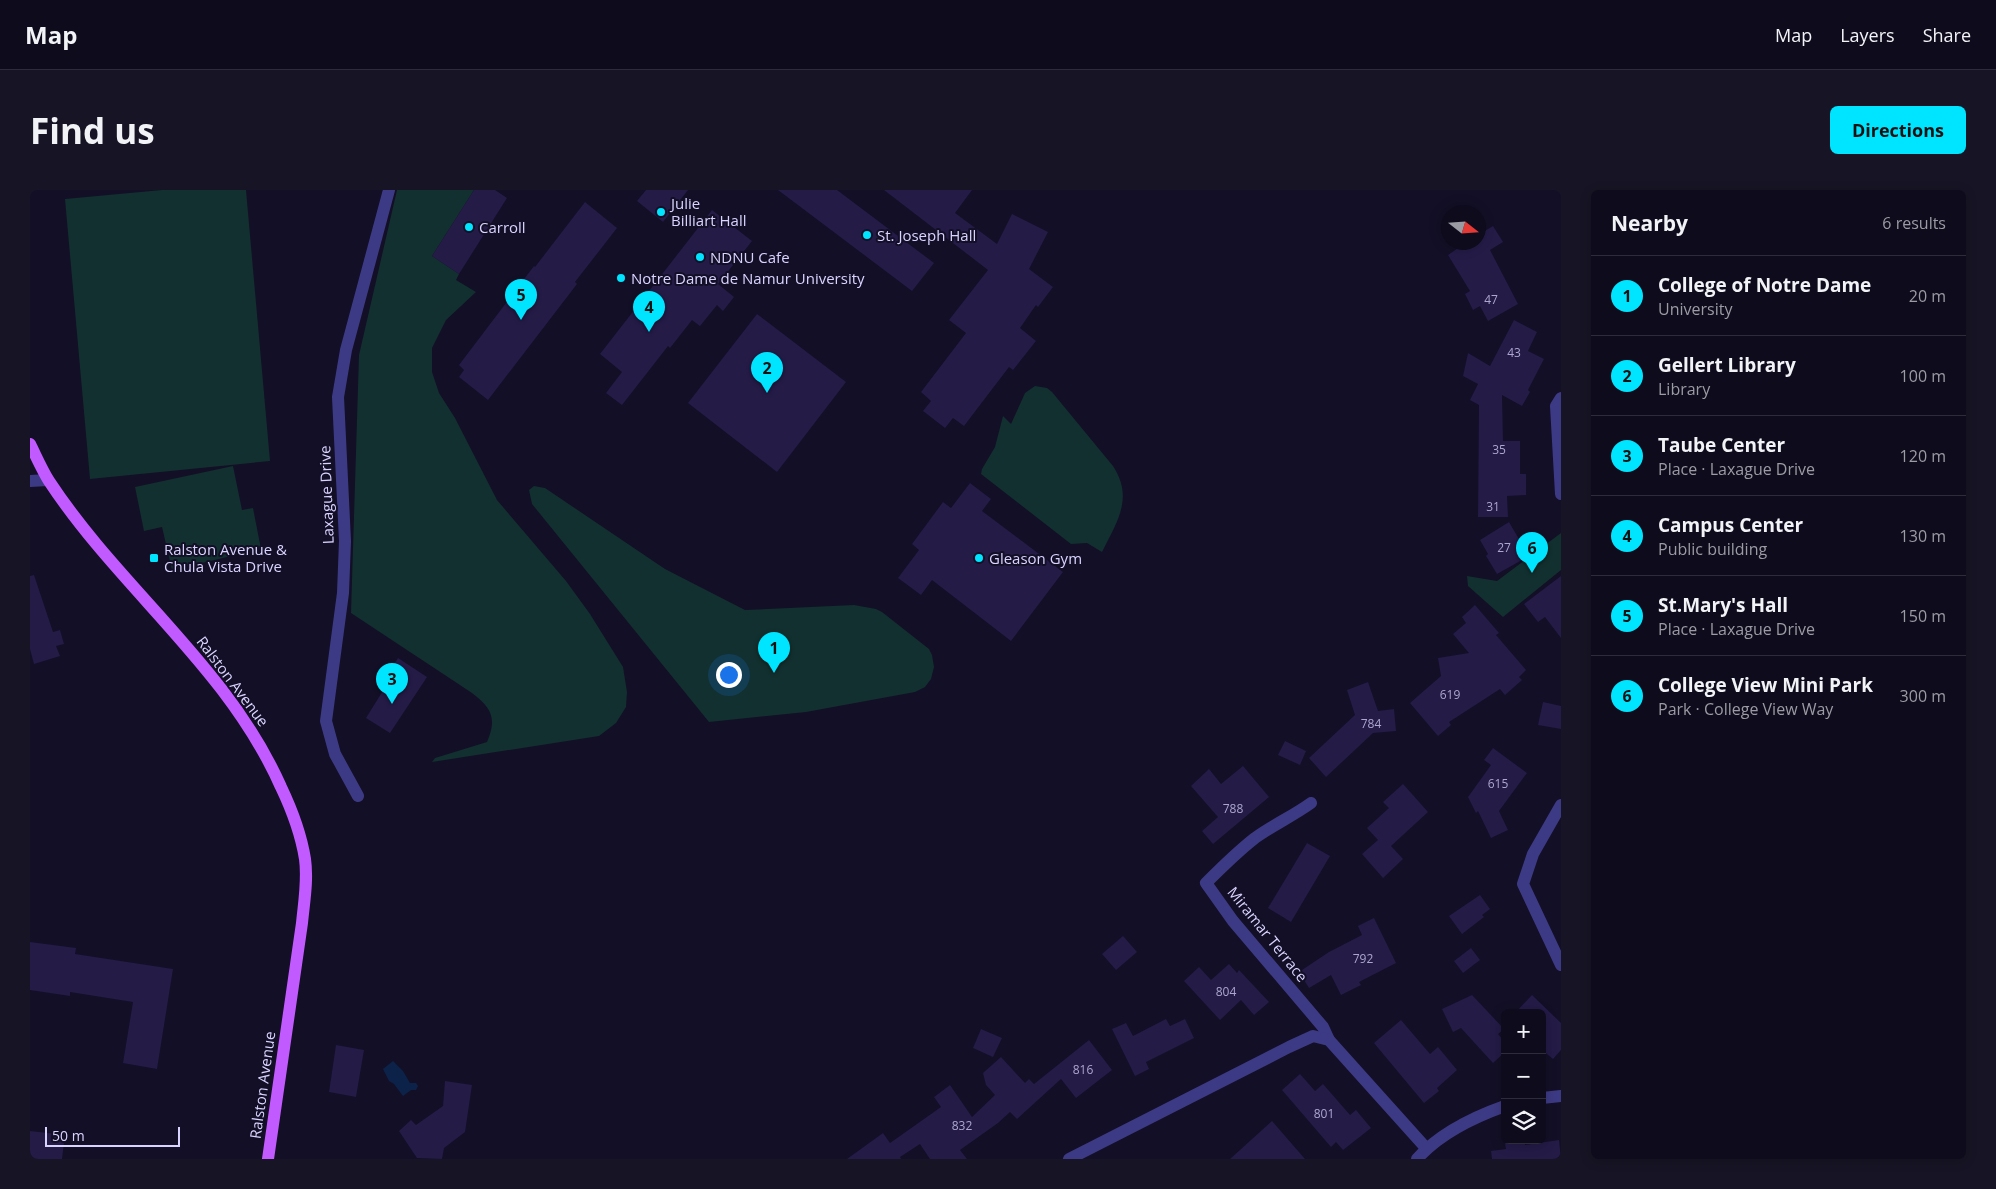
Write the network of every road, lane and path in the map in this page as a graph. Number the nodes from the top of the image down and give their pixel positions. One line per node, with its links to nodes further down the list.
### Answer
1 (389, 190): 7 (street, Laxague Drive)
2 (1561, 398): 6 (street)
3 (30, 444): 4 (main road, Ralston Avenue)
4 (48, 480): 5 (street); 16 (main road, Ralston Avenue)
5 (30, 482)
6 (1561, 494)
7 (358, 796)
8 (1311, 803): 11 (street, Miramar Terrace)
9 (1561, 805): 10 (street)
10 (1561, 965)
11 (1329, 1040): 15 (street, Miramar Terrace); 17 (street)
12 (1561, 1096): 13 (street)
13 (1546, 1098)
14 (1501, 1107): 15 (street)
15 (1426, 1148): 18 (street)
16 (268, 1159)
17 (1069, 1159)
18 (1417, 1159)

